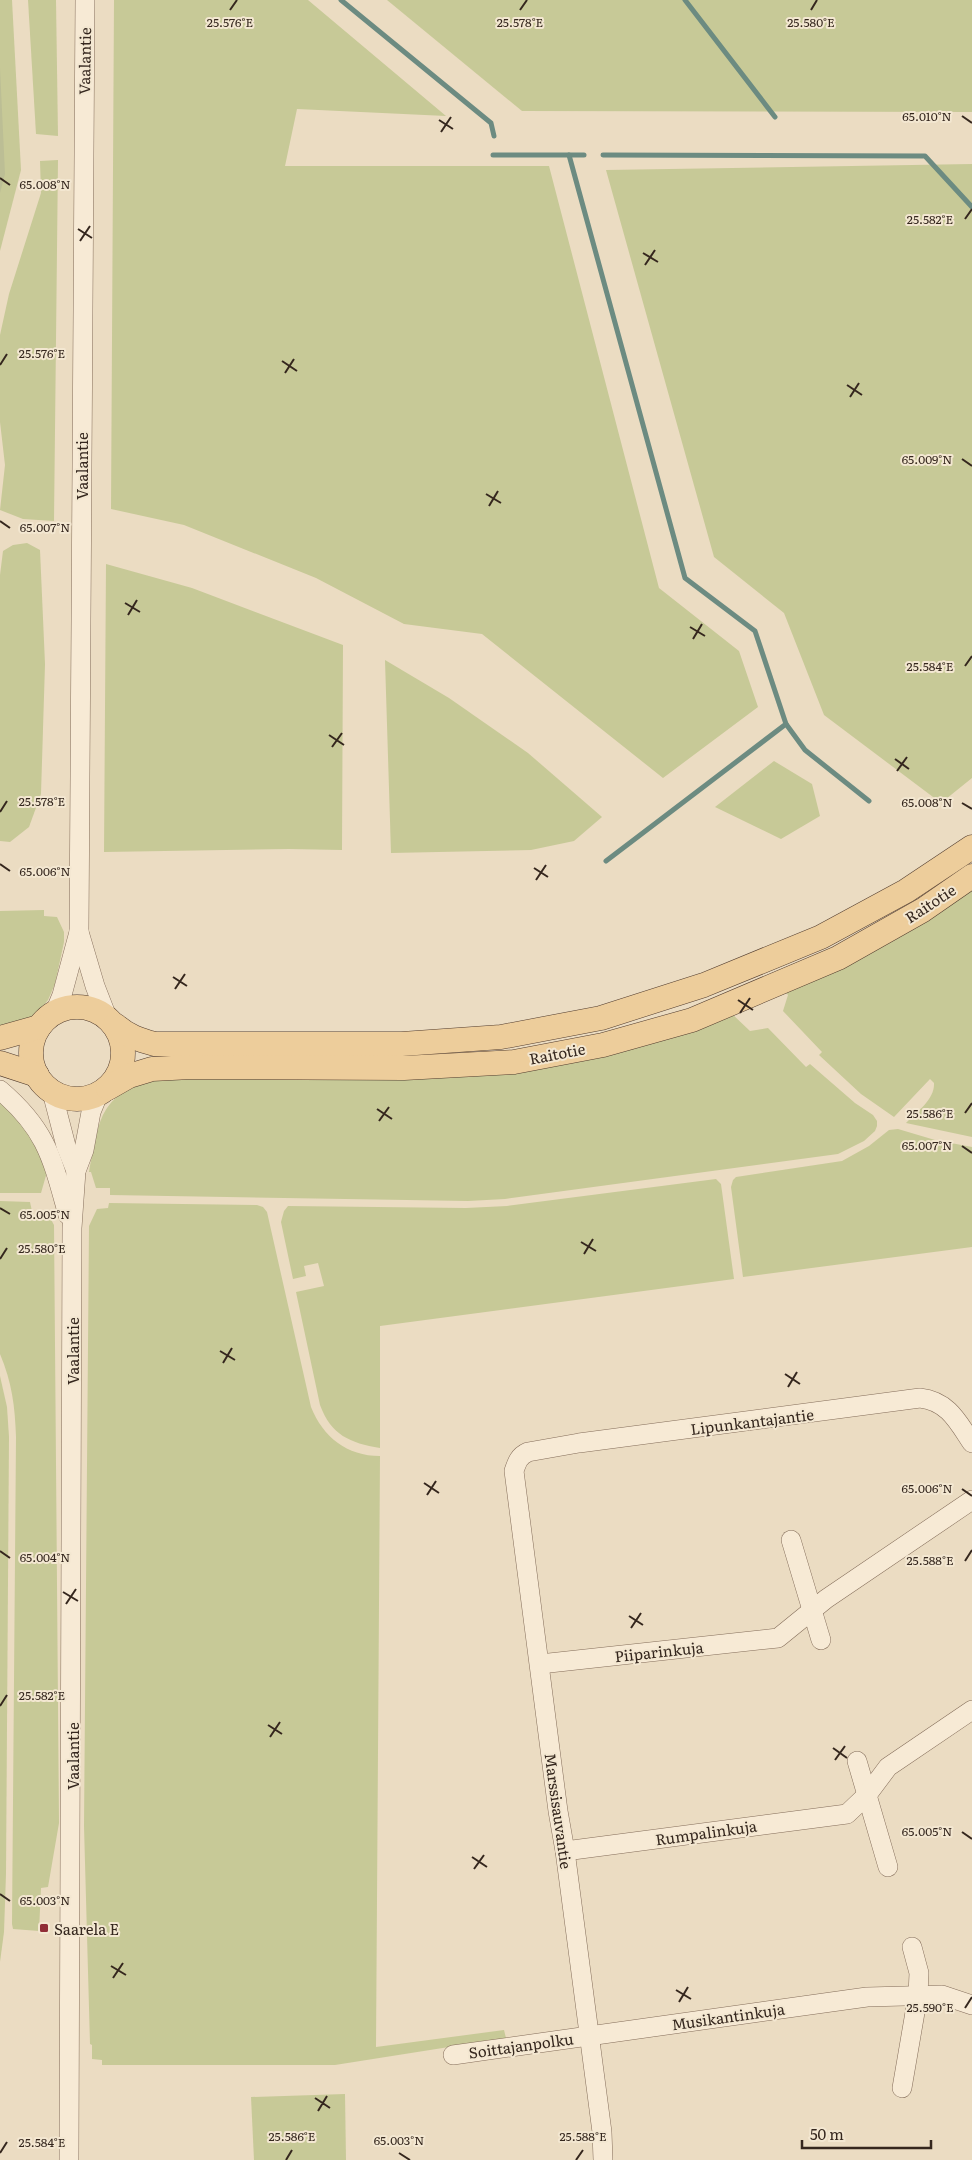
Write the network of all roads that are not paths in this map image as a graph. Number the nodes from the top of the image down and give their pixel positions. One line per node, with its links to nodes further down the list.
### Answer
1 (85, 0): 4 (street, Vaalantie)
2 (972, 847): 6 (main road, Raitotie)
3 (972, 876): 11 (main road, Raitotie)
4 (79, 932): 5 (street, Vaalantie); 6 (street, Vaalantie)
5 (47, 1019): 6 (main road); 7 (main road); 9 (main road)
6 (111, 1021): 11 (main road)
7 (0, 1038)
8 (0, 1063): 9 (main road)
9 (44, 1083): 11 (main road); 12 (street, Vaalantie)
10 (0, 1090): 13 (street)
11 (103, 1091): 12 (street, Vaalantie)
12 (76, 1172): 13 (street, Vaalantie)
13 (72, 1228): 32 (street, Vaalantie)
14 (972, 1443): 15 (street, Lipunkantajantie)
15 (517, 1462): 20 (street, Marssisauvantie)
16 (972, 1500): 18 (street)
17 (791, 1540): 18 (street)
18 (819, 1605): 19 (street); 20 (street, Piiparinkuja)
19 (821, 1640)
20 (540, 1664): 24 (street, Marssisauvantie)
21 (972, 1710): 23 (street)
22 (857, 1761): 23 (street)
23 (867, 1795): 24 (street, Rumpalinkuja); 25 (street)
24 (566, 1851): 29 (street, Marssisauvantie)
25 (888, 1867)
26 (912, 1947): 27 (street)
27 (918, 1995): 28 (street, Musikantinkuja); 29 (street, Musikantinkuja); 31 (street)
28 (972, 2005)
29 (589, 2035): 30 (street, Soittajanpolku); 33 (street, Marssisauvantie)
30 (454, 2055)
31 (902, 2088)
32 (69, 2160)
33 (603, 2160)

